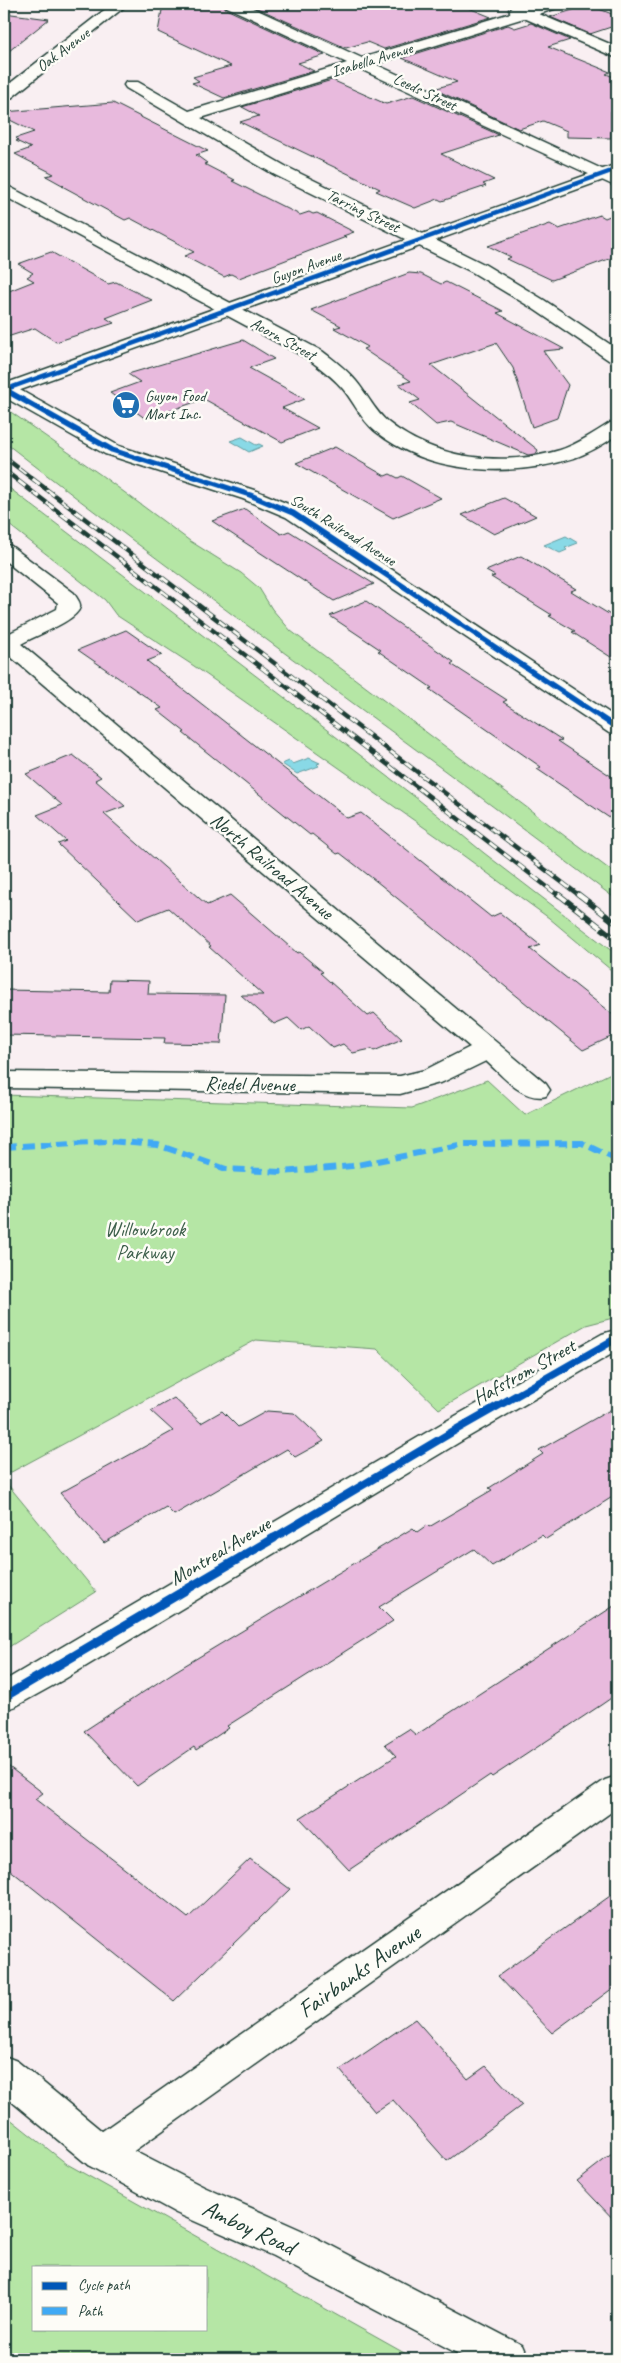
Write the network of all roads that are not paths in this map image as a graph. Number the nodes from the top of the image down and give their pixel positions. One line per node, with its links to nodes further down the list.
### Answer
1 (121, 4): 9 (street, Oak Avenue)
2 (232, 4): 7 (street, Leeds Street)
3 (502, 4): 5 (street)
4 (555, 4): 5 (street, Isabella Avenue)
5 (525, 13): 6 (street); 7 (street, Isabella Avenue)
6 (617, 53)
7 (362, 63): 10 (street, Isabella Avenue); 11 (street, Leeds Street)
8 (132, 85): 10 (street, Tarring Street)
9 (4, 96)
10 (188, 117): 13 (street, Tarring Street)
11 (612, 176): 13 (street, Guyon Avenue)
12 (4, 189): 14 (street, Acorn Street)
13 (421, 240): 14 (street, Guyon Avenue); 15 (street, Tarring Street)
14 (230, 310): 16 (street, Guyon Avenue); 17 (street, Acorn Street)
15 (617, 357)
16 (4, 389): 20 (street, South Railroad Avenue)
17 (617, 427)
18 (4, 550): 19 (street)
19 (5, 644): 21 (street, North Railroad Avenue)
20 (614, 722)
21 (488, 1049): 22 (street, Riedel Avenue); 23 (street, North Railroad Avenue)
22 (4, 1080)
23 (537, 1090)
24 (615, 1341): 25 (street, Hafstrom Street)
25 (452, 1432): 26 (street, Montreal Avenue)
26 (4, 1698)
27 (617, 1790): 29 (street, Fairbanks Avenue)
28 (4, 2073): 29 (street, Amboy Road)
29 (101, 2153): 30 (street, Amboy Road)
30 (508, 2359)

